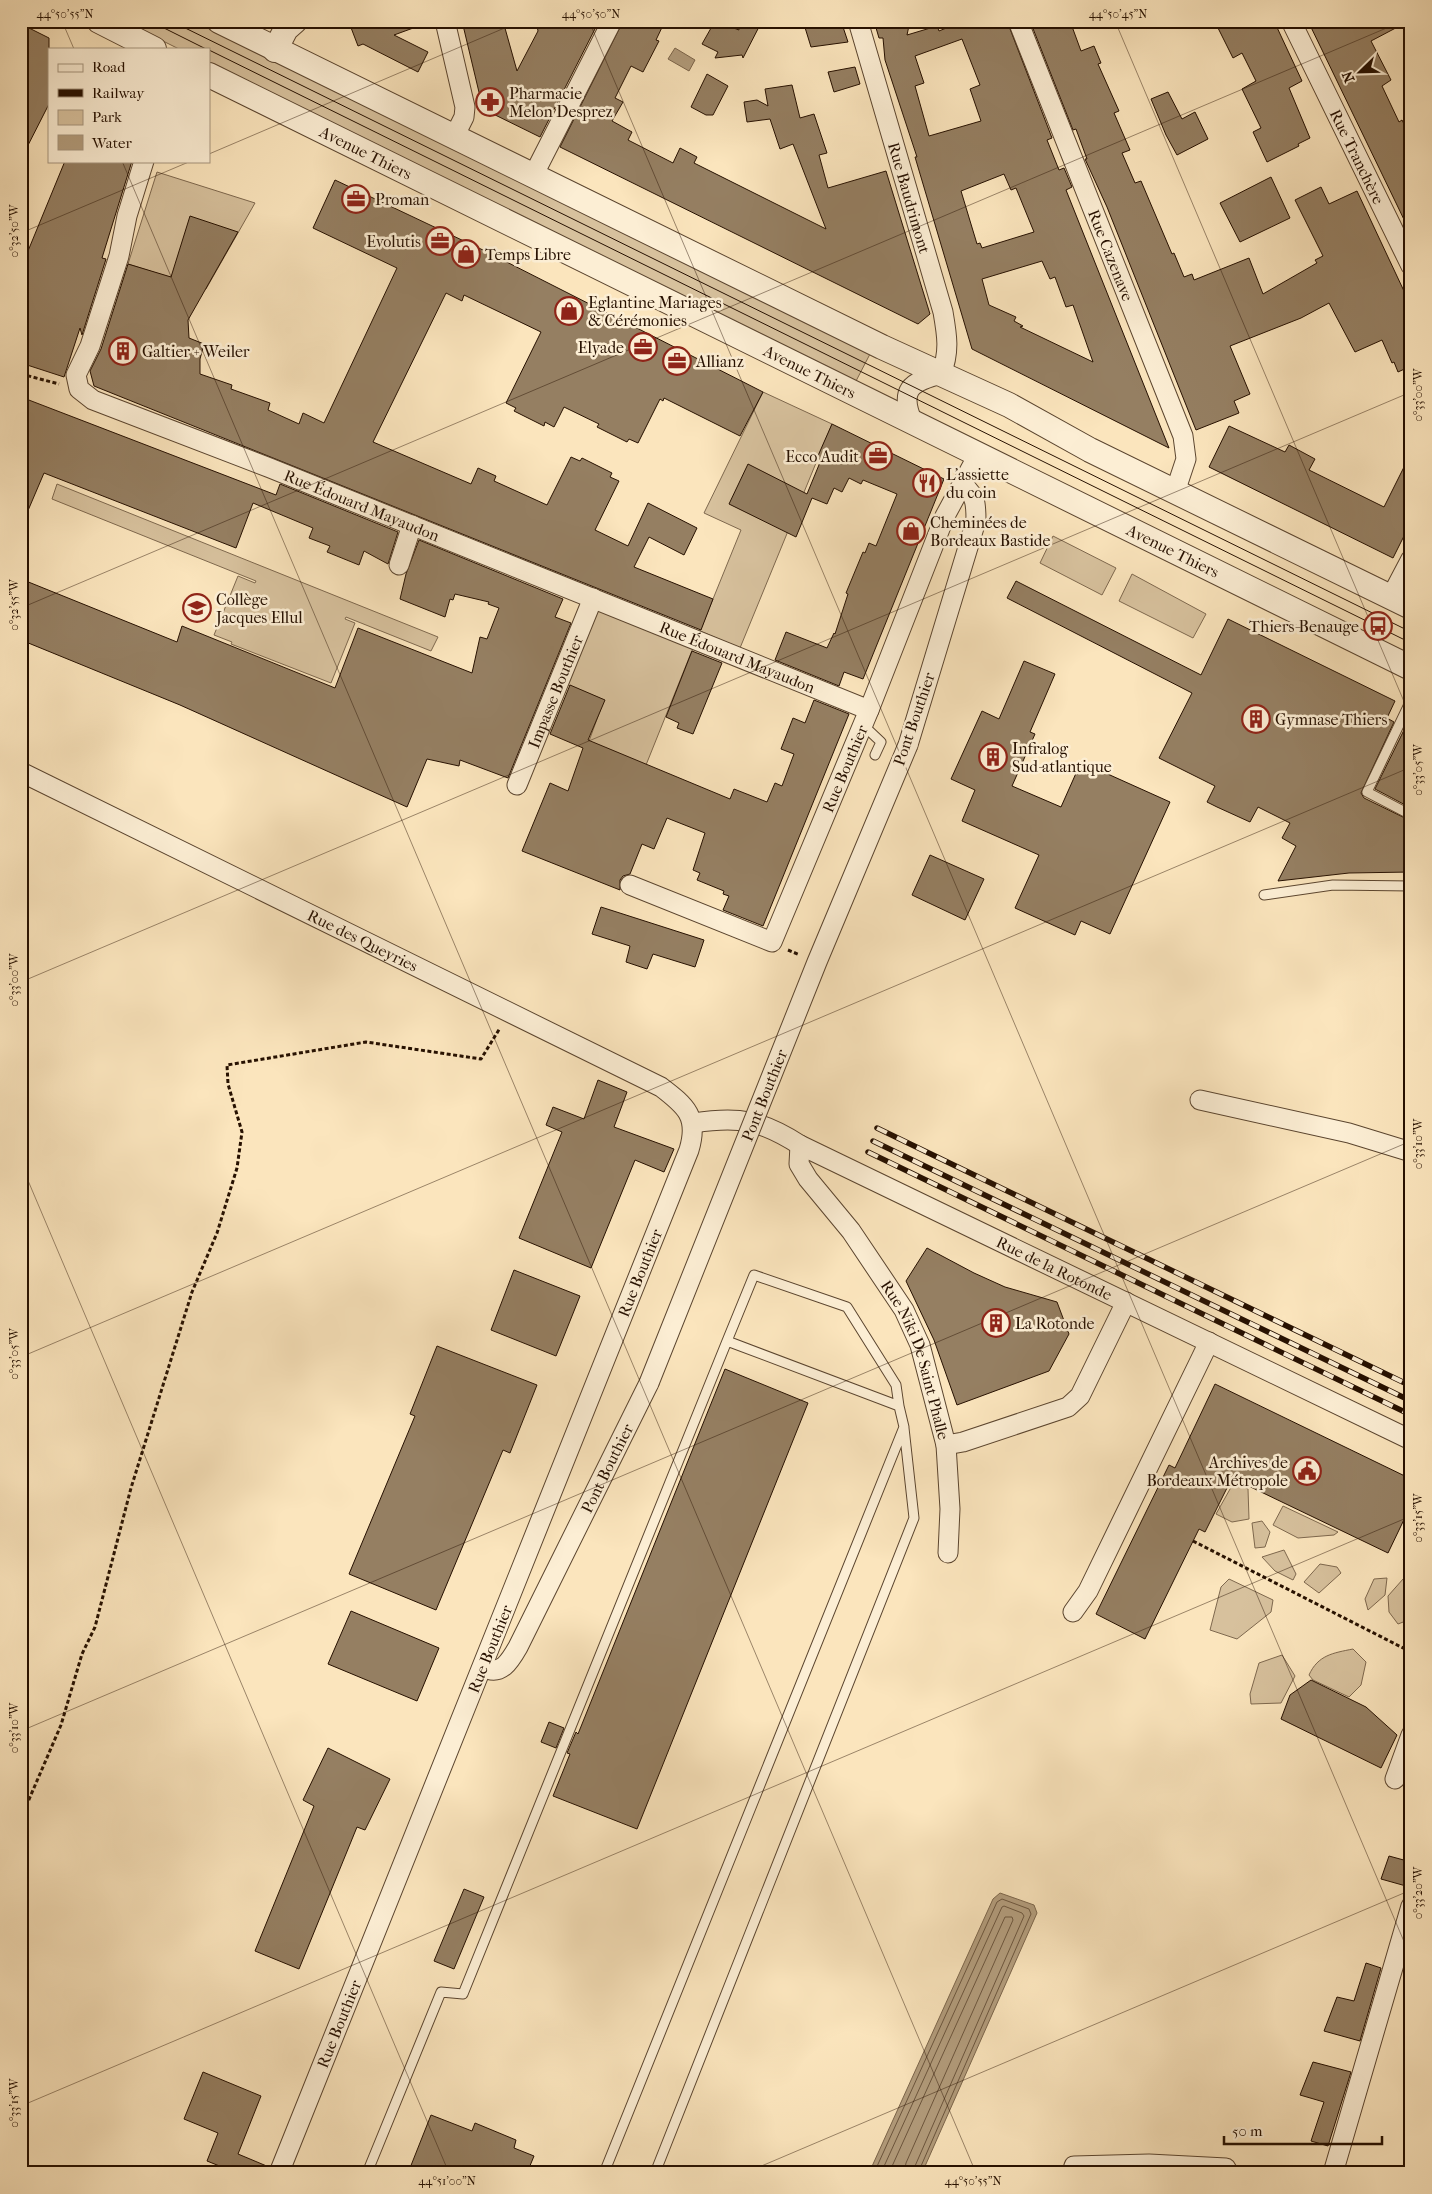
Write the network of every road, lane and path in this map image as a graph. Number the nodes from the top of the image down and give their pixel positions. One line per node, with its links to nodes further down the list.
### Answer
1 (98, 21): 9 (street)
2 (219, 21): 10 (street)
3 (295, 21): 10 (street)
4 (446, 21): 12 (street)
5 (612, 21): 14 (street)
6 (858, 21): 17 (street, Rue Baudrimont)
7 (1018, 21): 22 (street, Rue Cazenave)
8 (1292, 21): 15 (street, Rue Tranchère)
9 (152, 48)
10 (275, 50): 12 (street)
11 (210, 76): 19 (street, Avenue Thiers)
12 (454, 137): 14 (street)
13 (144, 162): 18 (street)
14 (533, 176): 17 (street)
15 (1411, 266)
16 (21, 374): 18 (path)
17 (941, 374): 19 (street); 22 (street)
18 (79, 389): 23 (street, Rue Édouard Mayaudon)
19 (913, 423): 20 (street, Avenue Thiers)
20 (978, 455): 21 (street, Rue Bouthier); 28 (street, Avenue Thiers)
21 (963, 485): 30 (street, Rue Bouthier); 54 (street, Pont Bouthier, bridge)
22 (1175, 492): 27 (street)
23 (412, 525): 25 (street); 26 (street, Rue Édouard Mayaudon)
24 (1411, 559): 27 (street)
25 (399, 565)
26 (593, 598): 30 (street, Rue Édouard Mayaudon); 33 (street, Impasse Bouthier)
27 (1401, 602)
28 (1411, 668)
29 (1411, 700): 34 (lane)
30 (866, 717): 31 (lane); 35 (street, Rue Bouthier)
31 (875, 755)
32 (21, 772): 38 (street, Rue des Queyries)
33 (517, 785)
34 (1411, 815)
35 (630, 885)
36 (1411, 886): 37 (lane)
37 (1264, 895)
38 (508, 1012): 40 (street, Rue des Queyries); 57 (path)
39 (1200, 1100): 42 (street)
40 (694, 1123): 41 (street, Rue de la Rotonde); 54 (street, Rue Bouthier)
41 (800, 1145): 43 (street, Rue de la Rotonde); 49 (street, Rue Niki De Saint Phalle)
42 (1411, 1152)
43 (1126, 1302): 45 (street, Rue de la Rotonde); 49 (street, Rue Niki De Saint Phalle)
44 (727, 1341): 46 (lane); 46 (lane); 62 (lane)
45 (1209, 1342): 48 (street, Rue de la Rotonde); 52 (street)
46 (899, 1406): 47 (lane)
47 (904, 1427): 63 (lane); 64 (lane)
48 (1411, 1440)
49 (946, 1445): 51 (street)
50 (1194, 1541): 53 (path)
51 (948, 1553)
52 (1073, 1612)
53 (1411, 1652)
54 (482, 1667): 61 (street, Rue Bouthier)
55 (1411, 1735): 56 (street)
56 (1394, 1778)
57 (21, 1818)
58 (1411, 1906): 65 (street)
59 (1226, 2168): 60 (street)
60 (1073, 2170)
61 (279, 2173)
62 (367, 2173)
63 (604, 2173)
64 (655, 2173)
65 (1333, 2173)

